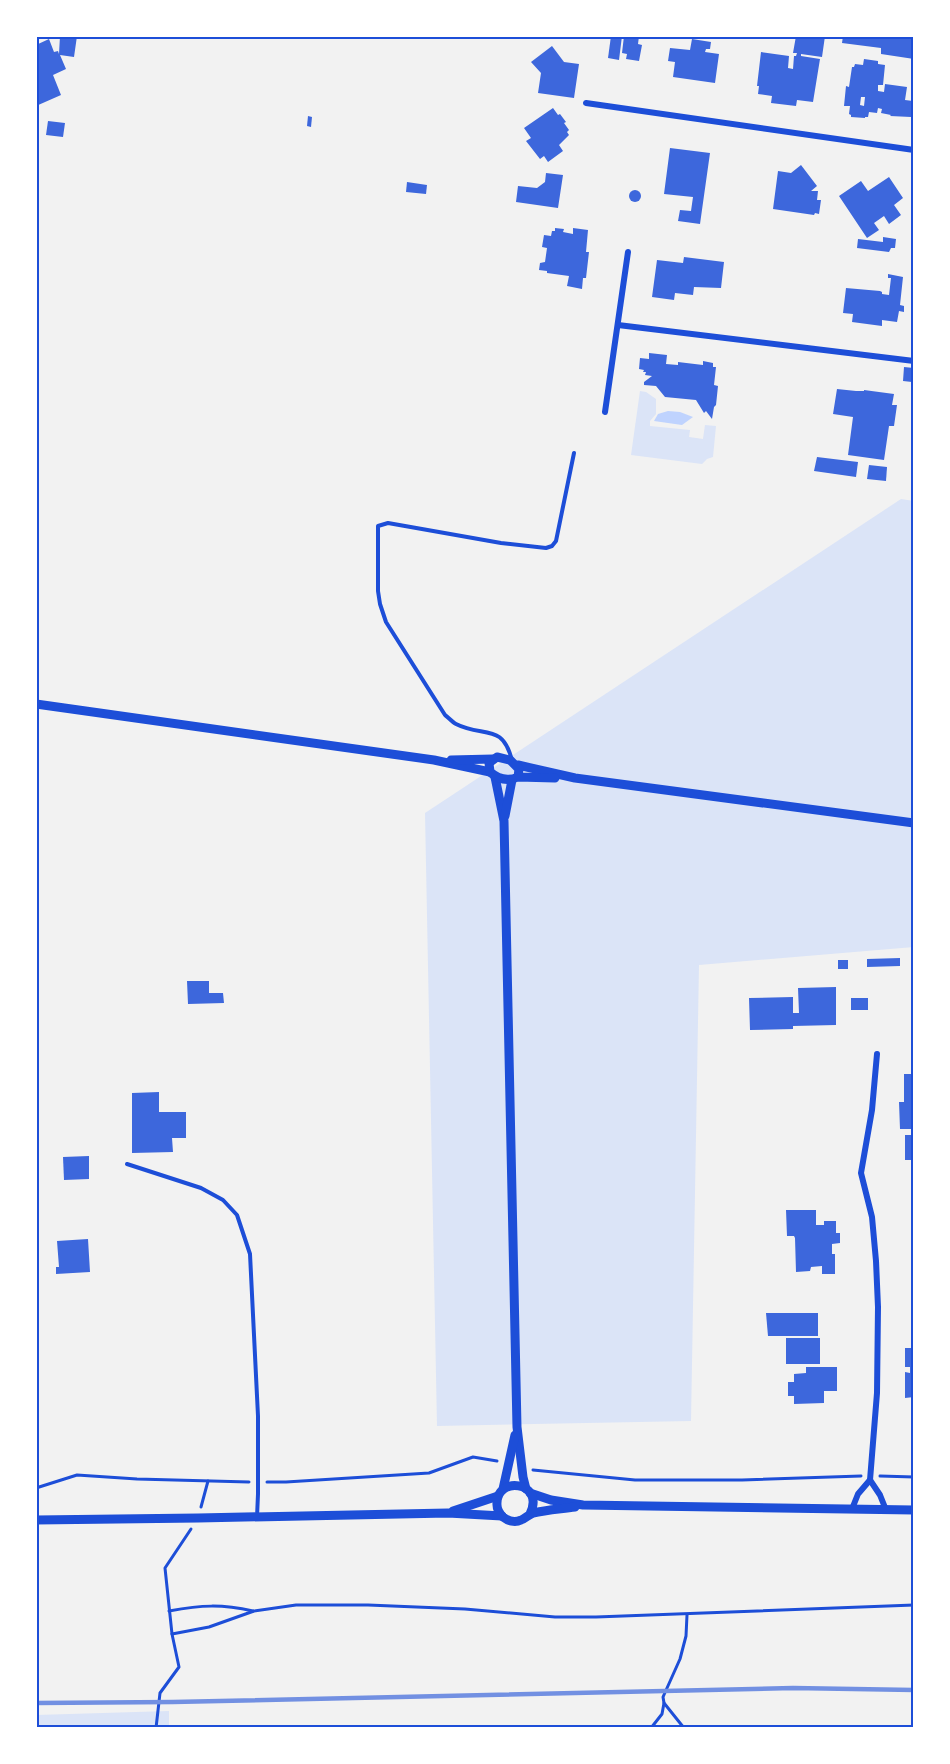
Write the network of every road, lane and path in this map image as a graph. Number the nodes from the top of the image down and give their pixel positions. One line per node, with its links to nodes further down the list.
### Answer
1 (586, 103): 2 (street)
2 (914, 150)
3 (628, 252): 4 (street)
4 (618, 325): 5 (street); 6 (street)
5 (914, 361)
6 (605, 412)
7 (574, 453): 11 (lane)
8 (36, 704): 10 (street)
9 (493, 759): 10 (street); 11 (street); 12 (street)
10 (434, 760): 12 (street)
11 (515, 763): 13 (street); 14 (street)
12 (492, 774): 13 (street); 15 (street)
13 (515, 778): 14 (street); 15 (street)
14 (574, 778): 16 (street)
15 (504, 821): 19 (street)
16 (914, 823)
17 (877, 1054): 23 (street)
18 (127, 1164): 25 (lane)
19 (517, 1427): 20 (street); 21 (street)
20 (509, 1464): 25 (path); 28 (street)
21 (521, 1466): 23 (path); 27 (street)
22 (914, 1477): 23 (path)
23 (871, 1478): 30 (street); 31 (street)
24 (208, 1481): 25 (path); 26 (path); 37 (path)
25 (258, 1482): 36 (lane)
26 (36, 1488)
27 (528, 1491): 28 (street); 29 (street); 34 (street)
28 (501, 1493): 33 (street); 35 (street)
29 (583, 1505): 30 (street); 34 (street)
30 (852, 1509): 31 (street)
31 (886, 1510): 32 (street)
32 (914, 1510)
33 (448, 1513): 35 (street); 36 (street)
34 (530, 1514): 35 (street)
35 (502, 1516)
36 (257, 1517): 37 (street)
37 (198, 1518): 38 (street); 40 (path)
38 (36, 1520)
39 (914, 1605): 42 (path)
40 (169, 1611): 41 (path); 43 (path)
41 (254, 1611): 42 (path); 43 (path)
42 (687, 1615): 44 (path)
43 (172, 1634): 45 (path)
44 (664, 1703): 46 (path); 47 (path)
45 (156, 1728)
46 (651, 1728)
47 (684, 1728)

